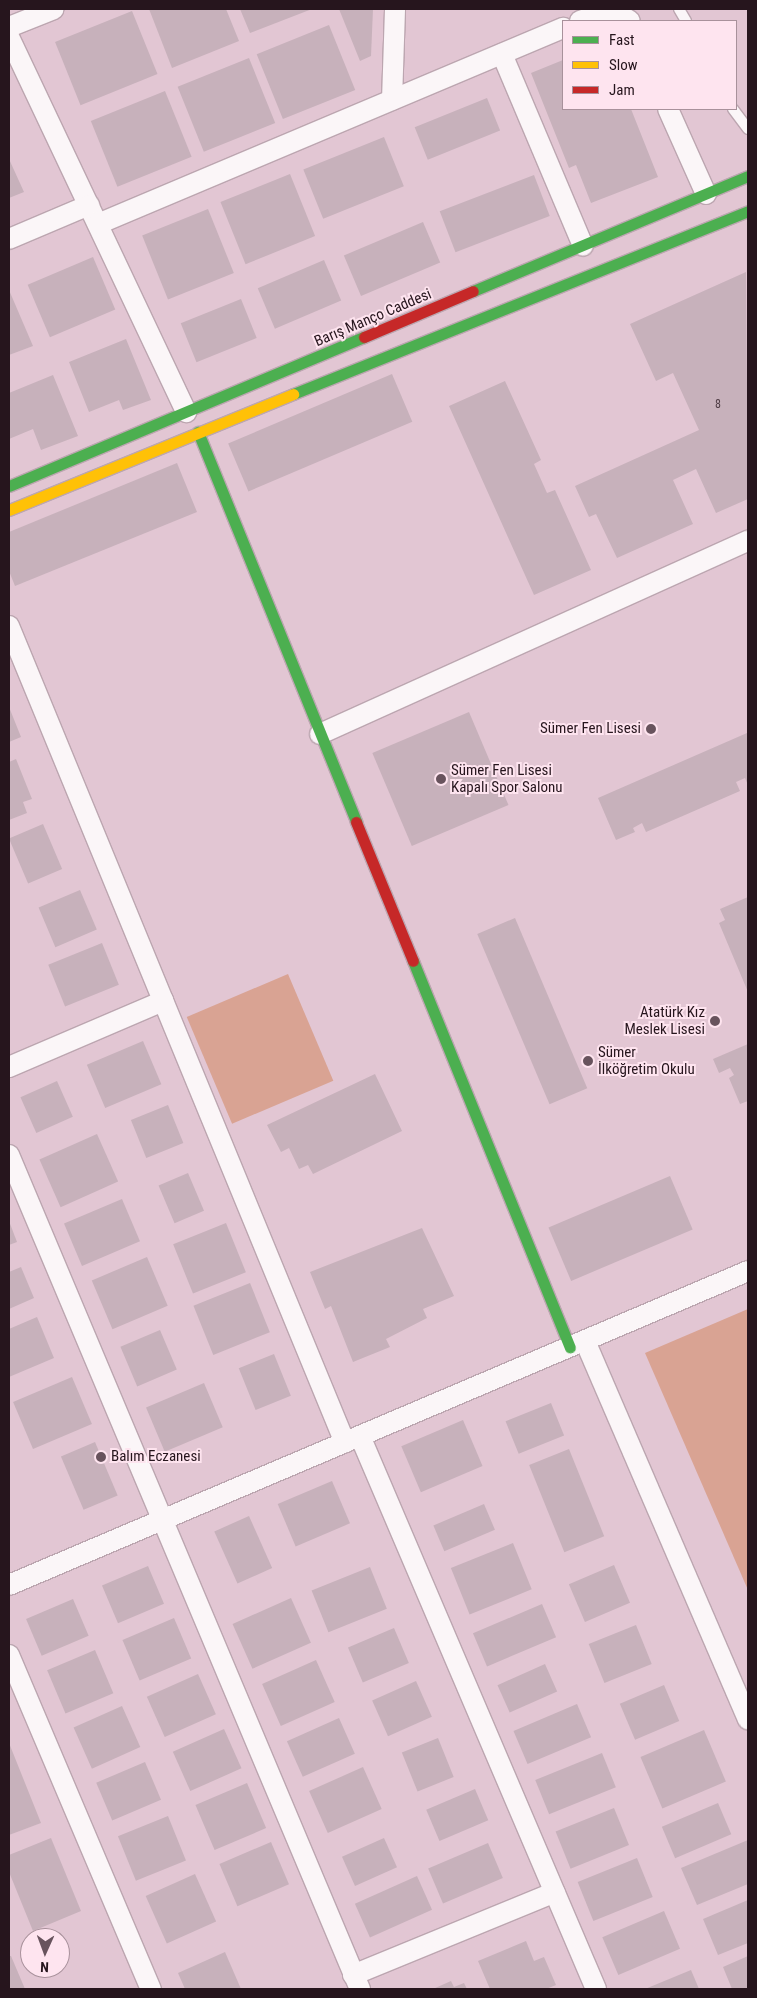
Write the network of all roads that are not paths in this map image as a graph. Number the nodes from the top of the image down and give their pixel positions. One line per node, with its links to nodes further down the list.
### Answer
1 (54, 9): 7 (street)
2 (395, 9): 11 (street)
3 (679, 9): 6 (lane)
4 (583, 20): 5 (street)
5 (628, 20)
6 (685, 20)
7 (9, 27)
8 (562, 28): 10 (street)
9 (9, 36): 17 (street)
10 (502, 54): 11 (street); 21 (street)
11 (392, 100): 19 (street)
12 (668, 110): 16 (street)
13 (733, 110): 14 (lane)
14 (748, 129)
15 (748, 176): 16 (street, Barış Manço Caddesi)
16 (706, 194): 21 (street, Barış Manço Caddesi)
17 (90, 205): 19 (street); 20 (street)
18 (748, 211): 23 (street)
19 (98, 224): 22 (street)
20 (9, 239)
21 (583, 246): 22 (street, Barış Manço Caddesi)
22 (186, 412): 24 (street, Barış Manço Caddesi)
23 (198, 432): 25 (street); 28 (street)
24 (9, 486)
25 (9, 510)
26 (748, 541): 28 (street)
27 (9, 626): 29 (street)
28 (320, 734): 33 (street)
29 (162, 1000): 30 (street); 34 (street)
30 (9, 1067)
31 (9, 1155): 35 (street)
32 (748, 1271): 33 (street)
33 (578, 1344): 34 (street); 38 (street)
34 (352, 1440): 35 (street); 39 (street)
35 (162, 1520): 36 (street); 40 (street)
36 (9, 1585)
37 (9, 1655): 41 (street)
38 (748, 1719)
39 (555, 1892): 40 (street); 42 (street)
40 (357, 1982)
41 (151, 1989)
42 (596, 1989)

